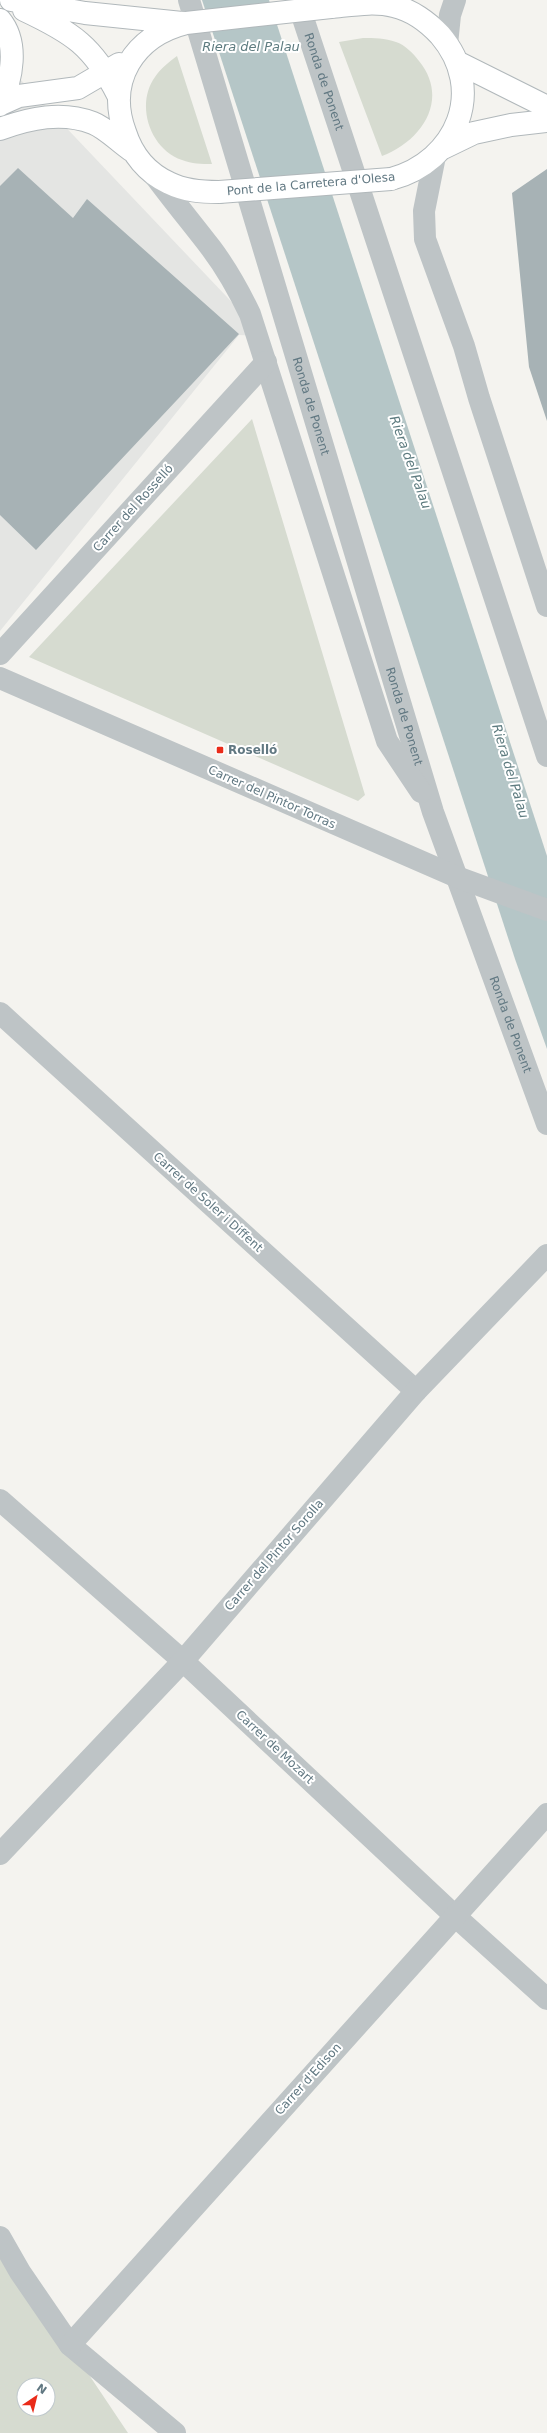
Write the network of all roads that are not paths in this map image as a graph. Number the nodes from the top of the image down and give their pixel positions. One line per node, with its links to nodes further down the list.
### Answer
1 (1, 0): 11 (main road)
2 (10, 0): 8 (main road)
3 (189, 0): 25 (street, Ronda de Ponent)
4 (297, 0): 24 (street, Ronda de Ponent)
5 (455, 0): 10 (street)
6 (392, 3): 8 (main road, bridge); 10 (main road)
7 (0, 20): 13 (main road)
8 (172, 24): 9 (main road, Pont de la Carretera d'Olesa)
9 (138, 51): 11 (main road); 12 (main road, Pont de la Carretera d'Olesa)
10 (452, 53): 14 (main road); 18 (main road, Pont de la Carretera d'Olesa)
11 (106, 72): 12 (main road); 13 (main road)
12 (118, 95): 17 (main road, Pont de la Carretera d'Olesa)
13 (0, 104)
14 (547, 108)
15 (547, 121): 18 (main road)
16 (0, 129): 17 (main road)
17 (131, 150): 19 (main road, Pont de la Carretera d'Olesa)
18 (439, 152): 19 (main road, Pont de la Carretera d'Olesa, bridge); 21 (street)
19 (152, 172): 20 (street, Ronda de Ponent)
20 (266, 362): 22 (street, Carrer del Rosselló); 25 (street, Ronda de Ponent)
21 (547, 606)
22 (0, 654)
23 (0, 678): 26 (street, Carrer del Pintor Torras)
24 (547, 756)
25 (433, 812): 26 (street, Ronda de Ponent)
26 (457, 877): 27 (street, Carrer del Pintor Torras); 29 (street, Ronda de Ponent)
27 (547, 910)
28 (0, 1013): 31 (street, Carrer de Soler i Diffent)
29 (547, 1124)
30 (547, 1255): 31 (street, Carrer del Pintor Sorolla)
31 (416, 1391): 33 (street, Carrer del Pintor Sorolla)
32 (0, 1500): 33 (street, Carrer de Mozart)
33 (183, 1660): 35 (street, Carrer del Pintor Sorolla); 36 (street, Carrer de Mozart)
34 (547, 1814): 36 (street, Carrer d'Edison)
35 (0, 1854)
36 (455, 1916): 37 (street, Carrer de Mozart); 39 (street, Carrer d'Edison)
37 (547, 1999)
38 (0, 2236): 39 (street)
39 (70, 2345): 40 (street)
40 (174, 2433)

